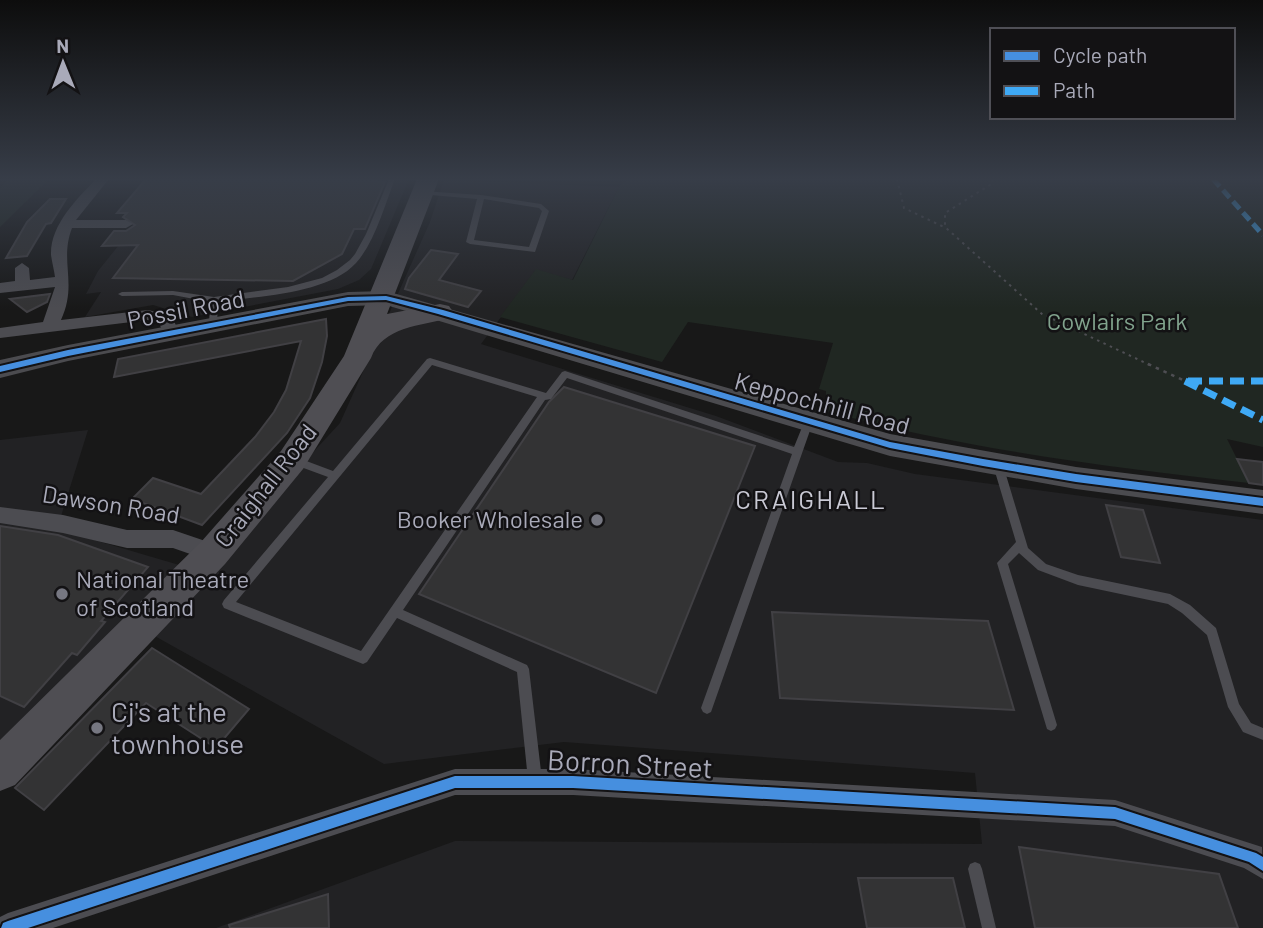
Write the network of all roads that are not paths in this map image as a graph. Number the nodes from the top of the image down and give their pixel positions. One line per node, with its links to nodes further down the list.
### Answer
1 (373, 222): 13 (lane)
2 (410, 222): 12 (main road, Craighall Road)
3 (475, 222): 4 (lane)
4 (542, 222)
5 (66, 224): 6 (street); 8 (street)
6 (127, 224)
7 (22, 268): 9 (street)
8 (62, 281): 9 (street); 16 (street)
9 (23, 287): 10 (street)
10 (0, 288)
11 (122, 294): 13 (lane)
12 (381, 297): 14 (street, Keppochhill Road); 15 (street, Possil Road); 19 (main road, Craighall Road)
13 (214, 300): 15 (lane)
14 (440, 312): 19 (main road); 22 (street, Keppochhill Road)
15 (214, 324): 17 (street, Possil Road)
16 (48, 329): 17 (street); 18 (street)
17 (171, 333): 20 (street, Possil Road)
18 (0, 334)
19 (363, 341): 24 (main road, Craighall Road)
20 (0, 369)
21 (543, 396): 23 (lane); 26 (lane); 31 (lane)
22 (808, 422): 23 (lane); 25 (street, Keppochhill Road)
23 (797, 452): 32 (lane)
24 (292, 460): 26 (lane); 30 (main road, Craighall Road)
25 (998, 465): 27 (street, Keppochhill Road); 29 (lane)
26 (335, 476): 31 (lane)
27 (1258, 505)
28 (0, 515): 30 (street, Dawson Road)
29 (1023, 547): 33 (lane); 34 (lane)
30 (213, 553): 35 (main road, Craighall Road)
31 (395, 612): 36 (lane)
32 (707, 708)
33 (1051, 725)
34 (1263, 734)
35 (0, 770)
36 (536, 782): 37 (street, Borron Street); 39 (street, Borron Street)
37 (1263, 865)
38 (975, 869): 40 (lane)
39 (8, 928)
40 (989, 928)

